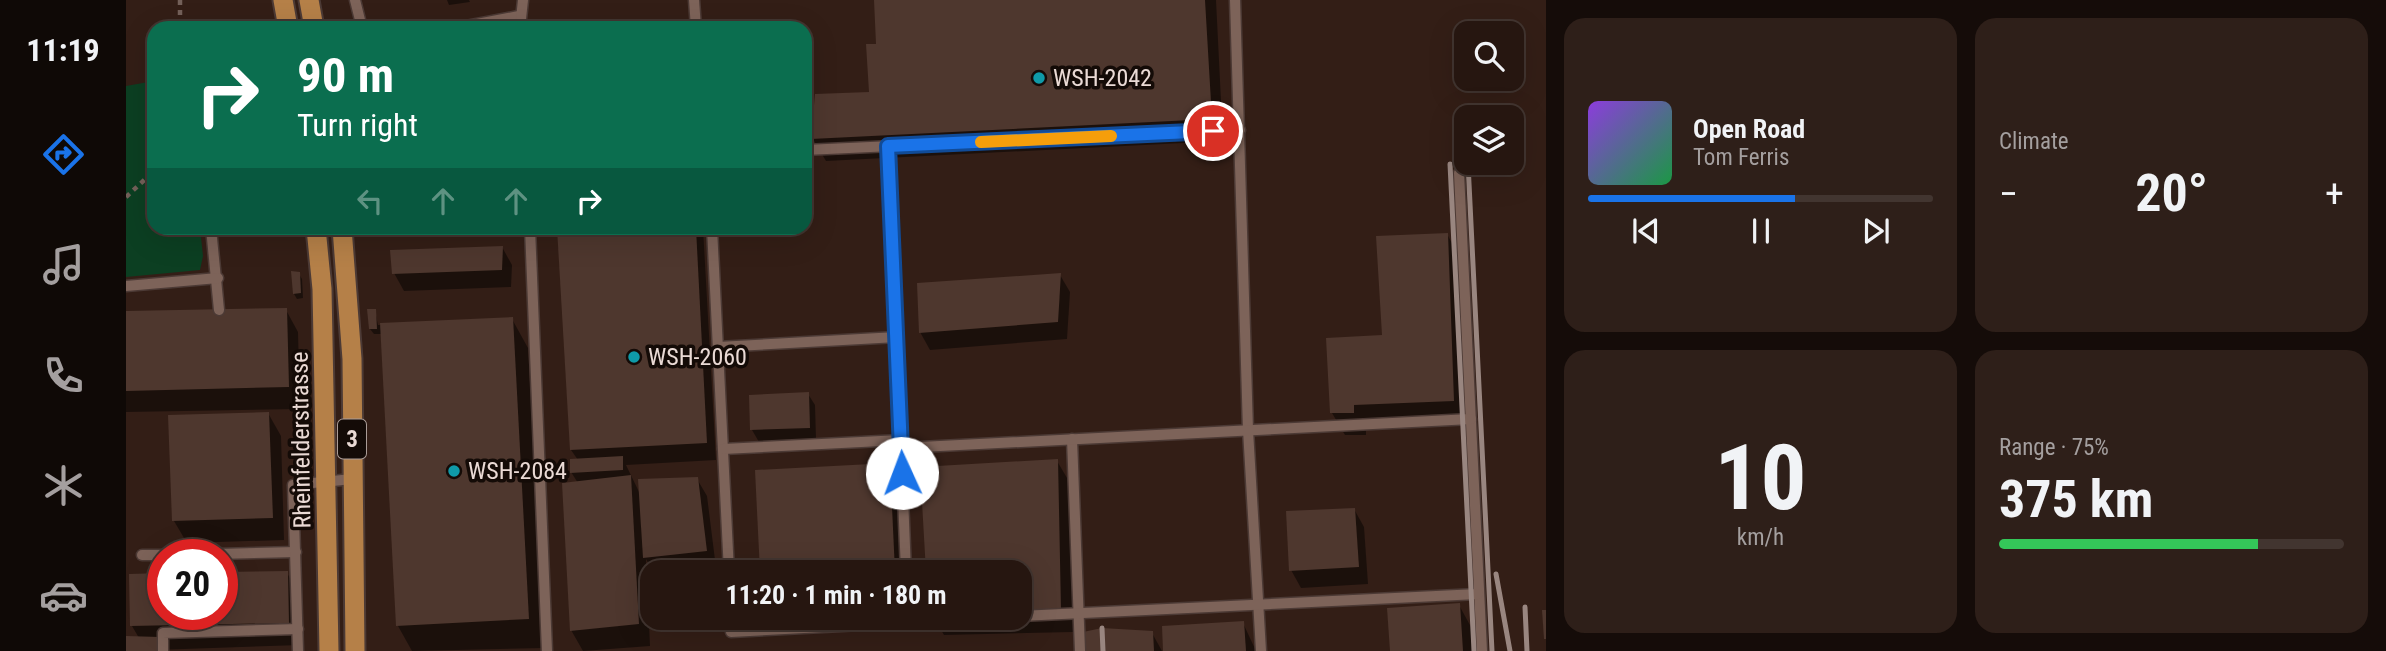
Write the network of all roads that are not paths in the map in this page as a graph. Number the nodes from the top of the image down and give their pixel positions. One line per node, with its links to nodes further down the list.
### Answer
1 (283, 0): 8 (main road)
2 (309, 0): 9 (main road)
3 (355, 0): 10 (lane)
4 (523, 0): 7 (lane)
5 (694, 0): 13 (lane)
6 (1235, 0): 14 (lane)
7 (519, 16): 11 (lane); 12 (lane)
8 (287, 21)
9 (313, 21)
10 (360, 21)
11 (493, 21)
12 (519, 21)
13 (696, 21)
14 (1240, 130): 15 (lane); 29 (lane)
15 (888, 146): 16 (lane); 26 (lane)
16 (812, 149)
17 (1459, 175): 28 (lane)
18 (212, 235): 23 (lane)
19 (317, 235): 34 (main road, Rheinfelderstrasse / 3)
20 (343, 235): 33 (main road, Rheinfelderstrasse / 3)
21 (530, 235): 52 (lane)
22 (712, 235): 27 (lane)
23 (218, 278): 24 (lane); 25 (lane)
24 (126, 286)
25 (219, 310)
26 (897, 337): 27 (lane); 31 (lane)
27 (718, 347): 32 (lane)
28 (1471, 419): 29 (lane); 41 (lane)
29 (1248, 430): 30 (lane); 42 (lane)
30 (1072, 439): 31 (lane); 43 (lane)
31 (901, 444): 32 (lane); 40 (lane)
32 (723, 449): 39 (lane)
33 (352, 479): 34 (lane); 51 (main road, Rheinfelderstrasse / 3)
34 (327, 481): 35 (lane); 50 (main road, Rheinfelderstrasse / 3)
35 (296, 552): 36 (lane); 45 (lane)
36 (238, 553)
37 (142, 555): 38 (lane)
38 (147, 555)
39 (728, 560)
40 (906, 560)
41 (1478, 594): 42 (lane); 55 (lane)
42 (1258, 605): 43 (lane); 54 (lane)
43 (1078, 613): 44 (lane); 53 (lane)
44 (1032, 615)
45 (298, 629): 48 (lane); 49 (lane)
46 (732, 630): 47 (lane)
47 (761, 630)
48 (163, 651)
49 (298, 651)
50 (329, 651)
51 (355, 651)
52 (547, 651)
53 (1080, 651)
54 (1261, 651)
55 (1482, 651)

